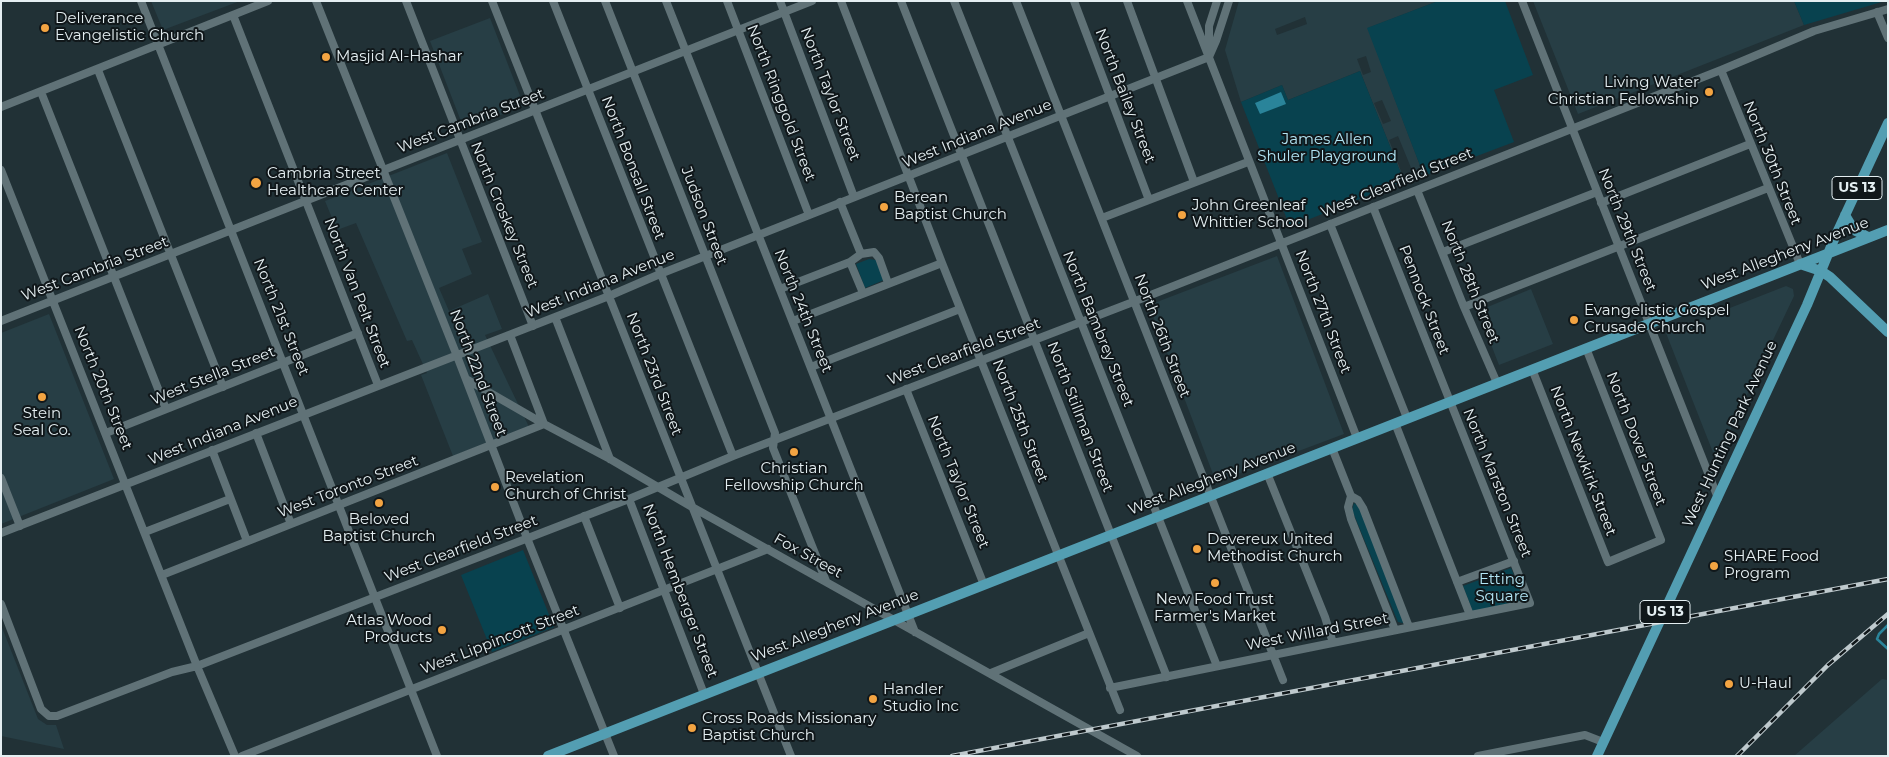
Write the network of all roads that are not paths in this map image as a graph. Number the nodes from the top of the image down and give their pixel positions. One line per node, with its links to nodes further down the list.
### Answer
1 (141, 1): 28 (street, North 21st Street)
2 (268, 1): 25 (street)
3 (316, 1): 49 (street, North 22nd Street)
4 (406, 1): 44 (street, North Croskey Street)
5 (492, 1): 39 (street, North 23rd Street)
6 (553, 1): 35 (street, North Bonsall Street)
7 (606, 1): 33 (street, Judson Street)
8 (666, 1): 29 (street, North 24th Street)
9 (727, 1): 26 (street, North Ringgold Street)
10 (780, 1): 23 (street, North Taylor Street)
11 (812, 1): 23 (street, West Cambria Street)
12 (841, 1): 50 (street, North 25th Street)
13 (901, 1): 46 (street, North Stillman Street)
14 (954, 1): 43 (street, North Bambrey Street)
15 (1016, 1): 40 (street, North 26th Street)
16 (1074, 1): 37 (street, North Bailey Street)
17 (1127, 1): 34 (street)
18 (1187, 1): 30 (street, North 27th Street)
19 (1217, 1): 30 (street)
20 (1229, 1): 30 (street)
21 (1522, 1): 42 (street, North 29th Street)
22 (1888, 9): 24 (street, West Clearfield Street)
23 (784, 12): 26 (street, West Cambria Street); 55 (street, North Taylor Street)
24 (1877, 12): 27 (street); 32 (street, West Clearfield Street)
25 (233, 15): 28 (street); 56 (street, North Van Pelt Street)
26 (738, 30): 29 (street, West Cambria Street); 61 (street, North Ringgold Street)
27 (1888, 38)
28 (158, 44): 31 (street); 65 (street, North 21st Street)
29 (686, 51): 33 (street, West Cambria Street); 67 (street, North 24th Street)
30 (1209, 57): 34 (street, West Indiana Avenue); 47 (street, North 27th Street)
31 (98, 70): 36 (street); 72 (street)
32 (1721, 70): 42 (street, West Clearfield Street); 45 (street, North 30th Street)
33 (633, 72): 35 (street, West Cambria Street); 75 (street, Judson Street)
34 (1156, 78): 37 (street, West Indiana Avenue); 51 (street)
35 (588, 90): 39 (street, West Cambria Street); 80 (street, North Bonsall Street)
36 (41, 92): 38 (street); 81 (street)
37 (1110, 96): 40 (street, West Indiana Avenue); 57 (street, North Bailey Street)
38 (1, 107)
39 (535, 110): 44 (street, West Cambria Street); 85 (street, North 23rd Street)
40 (1061, 116): 43 (street, West Indiana Avenue); 63 (street, North 26th Street)
41 (1888, 123): 62 (main road, West Hunting Park Avenue / US 13)
42 (1572, 128): 53 (street, West Clearfield Street); 54 (street, North 29th Street)
43 (1007, 137): 46 (street, West Indiana Avenue); 93 (street, North Bambrey Street)
44 (459, 140): 49 (street, West Cambria Street); 95 (street, North Croskey Street)
45 (1750, 144): 52 (street, North 30th Street); 59 (street)
46 (962, 154): 50 (street, West Indiana Avenue); 99 (street, North Stillman Street)
47 (1248, 162): 51 (street); 69 (street, North 27th Street)
48 (1, 170): 86 (street, North 20th Street)
49 (383, 170): 56 (street, West Cambria Street); 101 (street, North 22nd Street)
50 (908, 176): 55 (street, West Indiana Avenue); 77 (street, North 25th Street)
51 (1194, 182): 57 (street)
52 (1768, 188): 70 (street); 78 (street, North 30th Street)
53 (1417, 190): 60 (street, West Clearfield Street); 71 (street, North 28th Street)
54 (1597, 192): 59 (street, North 29th Street); 71 (street)
55 (854, 197): 58 (street, West Indiana Avenue)
56 (306, 200): 65 (street, West Cambria Street); 97 (street, North Van Pelt Street)
57 (1149, 200): 63 (street)
58 (840, 202): 61 (street, West Indiana Avenue); 73 (street)
59 (1602, 203): 70 (street, North 29th Street)
60 (1373, 208): 64 (street, West Clearfield Street); 111 (street, Pennock Street)
61 (809, 215): 67 (street, West Indiana Avenue)
62 (1845, 215): 68 (main road); 74 (main road, West Hunting Park Avenue / US 13)
63 (1102, 218): 87 (street, North 26th Street)
64 (1330, 224): 69 (street, West Clearfield Street); 114 (street)
65 (231, 230): 72 (street, West Cambria Street); 103 (street, North 21st Street)
66 (1888, 230): 68 (main road, West Allegheny Avenue)
67 (758, 235): 75 (street, West Indiana Avenue); 83 (street, North 24th Street)
68 (1868, 237): 74 (main road, West Allegheny Avenue)
69 (1282, 244): 87 (street, West Clearfield Street); 120 (street, North 27th Street)
70 (1619, 246): 88 (street); 94 (street, North 29th Street)
71 (1443, 252): 88 (street, North 28th Street)
72 (171, 254): 81 (street, West Cambria Street); 109 (street)
73 (861, 254): 76 (street); 82 (street)
74 (1828, 254): 78 (main road, West Allegheny Avenue); 79 (main road, West Hunting Park Avenue / US 13)
75 (705, 256): 80 (street, West Indiana Avenue); 121 (street, Judson Street)
76 (850, 262): 83 (street); 84 (street)
77 (942, 263): 82 (street); 89 (street, North 25th Street)
78 (1800, 264): 79 (main road); 94 (main road, West Allegheny Avenue)
79 (1821, 271): 96 (main road); 134 (main road, West Hunting Park Avenue / US 13)
80 (660, 274): 85 (street, West Indiana Avenue); 125 (street, North Bonsall Street)
81 (113, 276): 86 (street, West Cambria Street); 112 (street)
82 (888, 283): 84 (street)
83 (780, 288): 92 (street, North 24th Street)
84 (863, 292): 92 (street)
85 (609, 296): 90 (street, West Indiana Avenue); 129 (street, North 23rd Street)
86 (53, 300): 91 (street, West Cambria Street); 118 (street, North 20th Street)
87 (1133, 302): 93 (street, West Clearfield Street); 132 (street, North 26th Street)
88 (1464, 307): 107 (street, North 28th Street)
89 (960, 309): 102 (street, North 25th Street); 104 (street)
90 (555, 317): 95 (street, West Indiana Avenue); 126 (street)
91 (1, 320)
92 (792, 321): 104 (street, North 24th Street)
93 (1080, 322): 99 (street, West Clearfield Street); 140 (street, North Bambrey Street)
94 (1649, 324): 100 (main road, West Allegheny Avenue); 134 (street, North 29th Street)
95 (533, 326): 98 (street, West Indiana Avenue)
96 (1888, 332)
97 (358, 333): 103 (street, West Stella Street); 108 (street, North Van Pelt Street)
98 (510, 335): 101 (street, West Indiana Avenue); 117 (street)
99 (1035, 340): 102 (street, West Clearfield Street); 145 (street, North Stillman Street)
100 (1586, 348): 105 (main road, West Allegheny Avenue); 151 (street, North Dover Street)
101 (457, 356): 106 (street, North 22nd Street); 108 (street, West Indiana Avenue)
102 (982, 360): 110 (street, West Clearfield Street); 149 (street, North 25th Street)
103 (284, 363): 109 (street, West Stella Street); 113 (street, North 21st Street)
104 (811, 367): 115 (street, North 24th Street)
105 (1532, 369): 107 (main road, West Allegheny Avenue); 151 (street, North Newkirk Street)
106 (466, 379): 117 (street, Fox Street); 122 (street, North 22nd Street)
107 (1497, 383): 111 (main road, West Allegheny Avenue)
108 (378, 385): 113 (street, West Indiana Avenue)
109 (223, 387): 112 (street, West Stella Street)
110 (906, 389): 115 (street, West Clearfield Street); 156 (street, North Taylor Street)
111 (1449, 402): 114 (main road, West Allegheny Avenue); 150 (street, North Marston Street)
112 (166, 409): 118 (street, West Stella Street)
113 (304, 414): 119 (street, West Indiana Avenue); 137 (street, North 21st Street)
114 (1407, 418): 116 (main road, West Allegheny Avenue)
115 (830, 419): 121 (street, West Clearfield Street); 162 (street, North 24th Street)
116 (1395, 423): 120 (main road, West Allegheny Avenue); 155 (street)
117 (544, 424): 122 (street, West Toronto Street); 126 (street, Fox Street)
118 (106, 433): 130 (street, North 20th Street)
119 (256, 433): 124 (street, West Indiana Avenue); 141 (street)
120 (1357, 438): 123 (main road, West Allegheny Avenue)
121 (774, 440): 125 (street, West Clearfield Street); 154 (street, Judson Street)
122 (491, 445): 137 (street, West Toronto Street); 146 (street, North 22nd Street)
123 (1332, 448): 127 (main road, West Allegheny Avenue); 133 (street)
124 (212, 450): 130 (street, West Indiana Avenue); 135 (street)
125 (733, 456): 129 (street, West Clearfield Street)
126 (610, 459): 131 (street, Fox Street)
127 (1267, 474): 132 (main road, West Allegheny Avenue); 170 (street)
128 (1, 478): 142 (street)
129 (680, 478): 131 (street, West Clearfield Street); 138 (street, North 23rd Street)
130 (126, 484): 142 (street, West Indiana Avenue); 143 (street, North 20th Street)
131 (658, 487): 136 (street, West Clearfield Street); 138 (street, Fox Street)
132 (1210, 496): 140 (main road, West Allegheny Avenue); 171 (street, North 26th Street)
133 (1351, 496): 165 (street); 167 (street)
134 (1718, 498): 183 (main road, West Hunting Park Avenue / US 13)
135 (230, 499): 143 (street); 147 (street)
136 (629, 499): 139 (street, West Clearfield Street); 157 (street, North Hemberger Street)
137 (340, 505): 141 (street, West Toronto Street); 158 (street, North 21st Street)
138 (692, 507): 148 (street, Fox Street); 152 (street, North 23rd Street)
139 (584, 516): 146 (street, West Clearfield Street); 161 (street)
140 (1158, 517): 145 (main road, West Allegheny Avenue); 173 (street, North Bambrey Street)
141 (291, 524): 147 (street, West Toronto Street)
142 (20, 526): 144 (street, West Indiana Avenue)
143 (145, 532): 153 (street, North 20th Street)
144 (1, 533)
145 (1112, 535): 149 (main road, West Allegheny Avenue); 176 (street, North Stillman Street)
146 (527, 538): 158 (street, West Clearfield Street); 166 (street, North 22nd Street)
147 (247, 541): 153 (street, West Toronto Street)
148 (768, 549): 152 (street, West Lippincott Street); 154 (street, Fox Street)
149 (1058, 556): 156 (main road, West Allegheny Avenue); 169 (street, North 25th Street)
150 (1514, 561): 155 (street); 159 (street, North Marston Street)
151 (1608, 562)
152 (717, 570): 157 (street, West Lippincott Street); 174 (street, North 23rd Street)
153 (162, 575): 172 (street, North 20th Street)
154 (826, 581): 164 (street, Fox Street)
155 (1457, 582): 163 (street)
156 (984, 585): 162 (main road, West Allegheny Avenue)
157 (664, 591): 161 (street, West Lippincott Street); 180 (street, North Hemberger Street)
158 (375, 598): 172 (street, West Clearfield Street); 179 (street, North 21st Street)
159 (1530, 603): 163 (street, West Willard Street)
160 (1, 604): 172 (street, West Clearfield Street)
161 (620, 608): 166 (street, West Lippincott Street)
162 (907, 614): 164 (main road, West Allegheny Avenue); 168 (street, North 24th Street)
163 (1470, 615): 165 (street, West Willard Street)
164 (893, 620): 168 (street, Fox Street); 174 (main road, West Allegheny Avenue)
165 (1409, 627): 167 (street, West Willard Street)
166 (565, 630): 179 (street, West Lippincott Street); 182 (street, North 22nd Street)
167 (1395, 630): 170 (street, West Willard Street)
168 (915, 632): 175 (street, Fox Street)
169 (1089, 633): 175 (street); 178 (street, North 25th Street)
170 (1333, 643): 171 (street, West Willard Street)
171 (1273, 655): 173 (street, West Willard Street); 177 (street, North 26th Street)
172 (198, 666): 185 (street, North 20th Street)
173 (1218, 666): 176 (street, West Willard Street)
174 (758, 673): 180 (main road, West Allegheny Avenue); 190 (street, North 23rd Street)
175 (991, 673): 191 (street, Fox Street)
176 (1166, 677): 178 (street, West Willard Street)
177 (1283, 680)
178 (1110, 688): 181 (street, North 25th Street)
179 (411, 689): 186 (street, West Lippincott Street); 187 (street, North 21st Street)
180 (704, 694): 182 (main road, West Allegheny Avenue)
181 (1120, 710)
182 (604, 733): 188 (main road, West Allegheny Avenue); 189 (street, North 22nd Street)
183 (1604, 742): 184 (street); 194 (main road, West Hunting Park Avenue / US 13)
184 (1512, 749): 192 (street); 193 (street)
185 (235, 756)
186 (242, 756)
187 (437, 756)
188 (548, 756)
189 (614, 756)
190 (791, 756)
191 (1137, 756)
192 (1478, 756)
193 (1507, 756)
194 (1597, 756)

